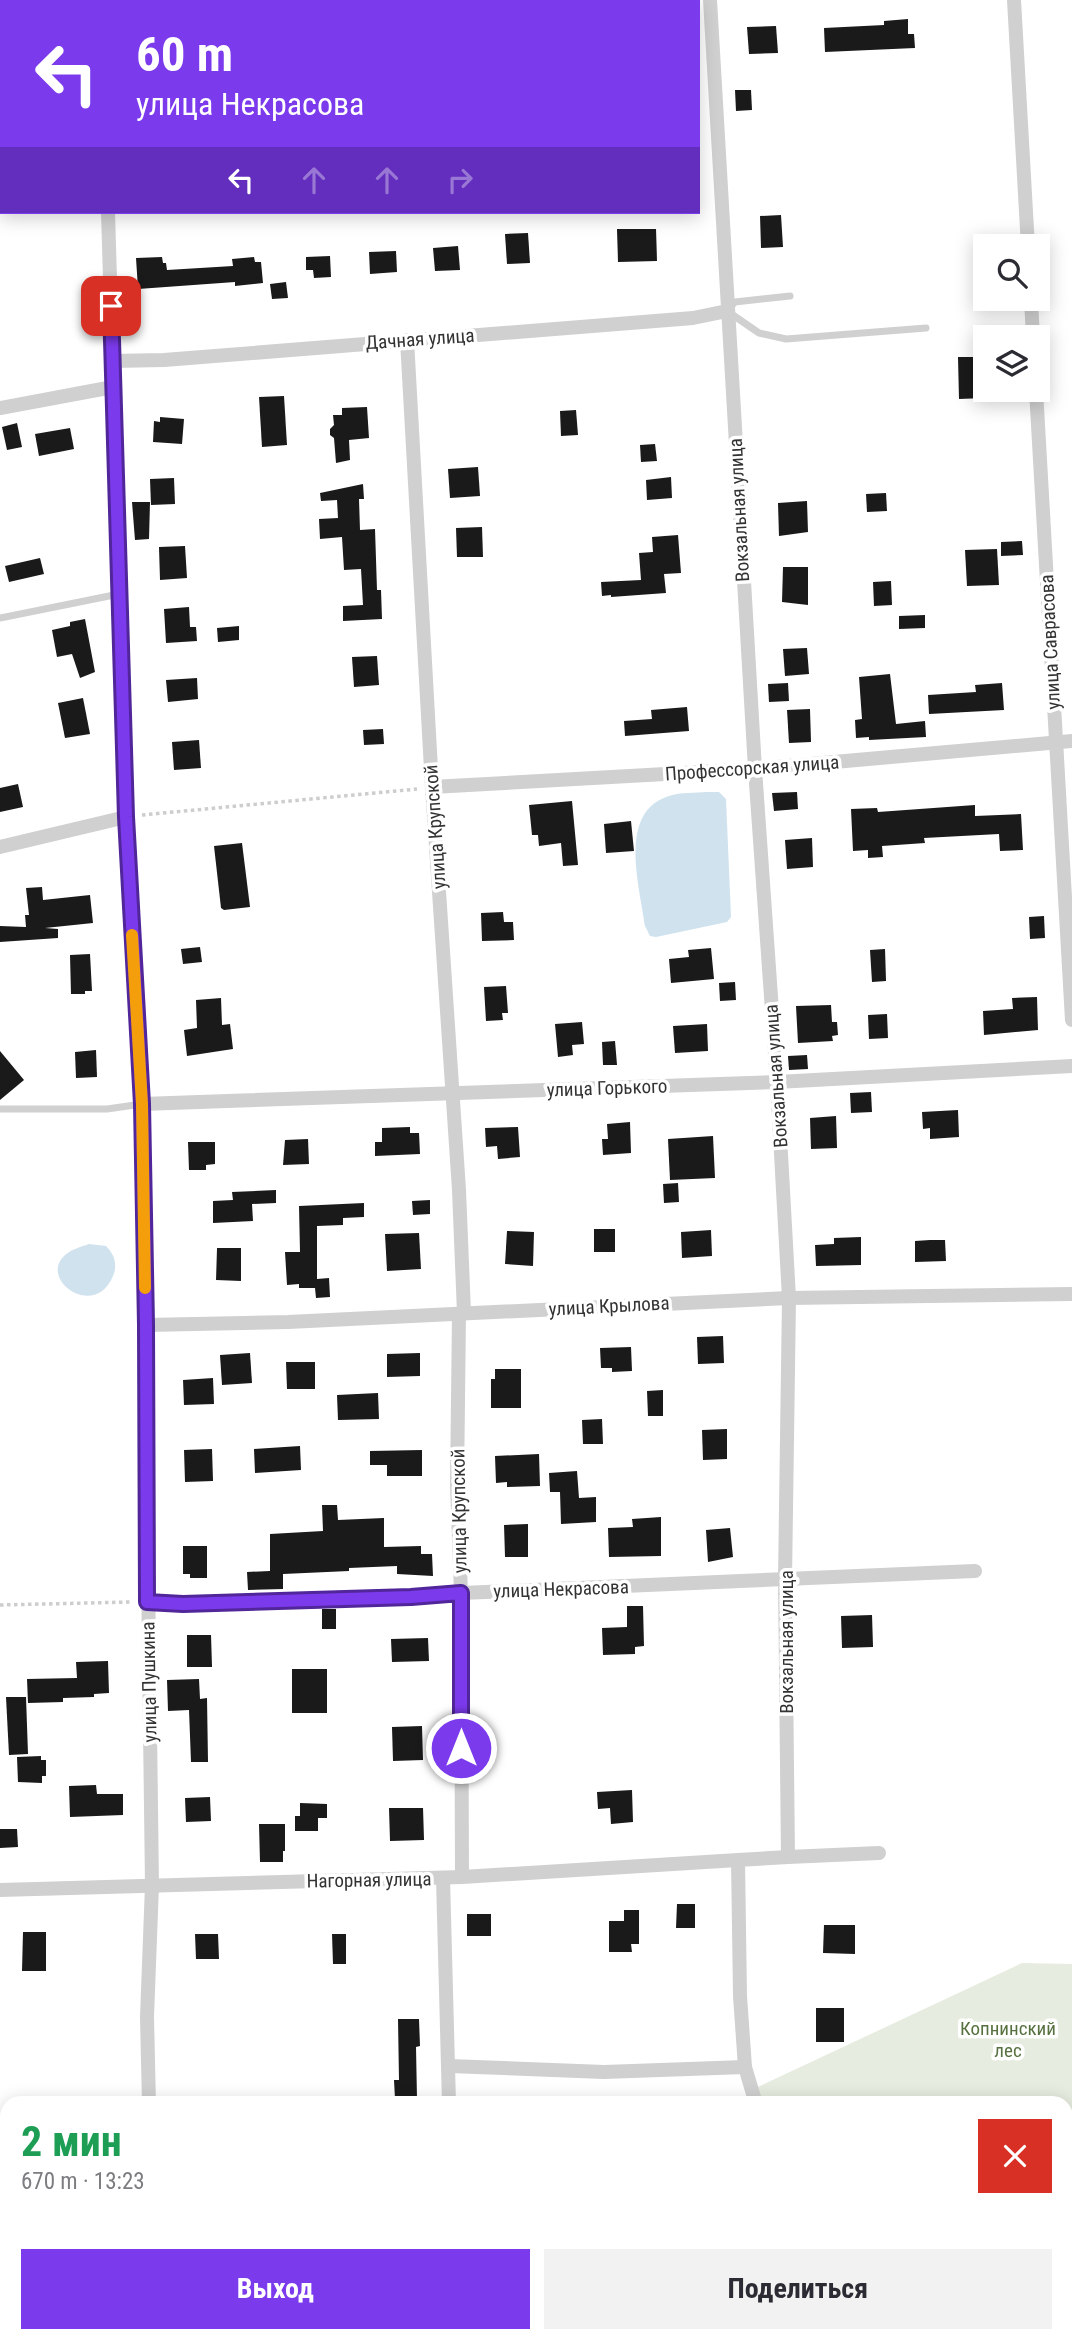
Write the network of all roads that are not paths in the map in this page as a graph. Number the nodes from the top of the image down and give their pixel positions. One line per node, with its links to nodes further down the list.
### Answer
1 (710, 0): 6 (street, Вокзальная улица)
2 (1014, 0): 4 (street)
3 (108, 214): 9 (street, улица Пушкина)
4 (1027, 234)
5 (790, 296): 6 (lane)
6 (727, 311): 7 (lane); 8 (street, Дачная улица); 17 (street, Вокзальная улица)
7 (926, 328)
8 (407, 340): 9 (street, Дачная улица); 18 (street, улица Крупской)
9 (112, 361): 10 (street, улица Пушкина)
10 (113, 387): 12 (street); 13 (street, улица Пушкина)
11 (1037, 402): 16 (street, улица Саврасова)
12 (0, 408)
13 (119, 594): 14 (lane); 19 (street, улица Пушкина)
14 (0, 618)
15 (1072, 741): 16 (street, Профессорская улица)
16 (1056, 743): 17 (street, Профессорская улица); 21 (street, улица Саврасова)
17 (755, 769): 18 (street, Профессорская улица); 23 (street, Вокзальная улица)
18 (432, 787): 24 (street, улица Крупской)
19 (126, 817): 20 (street); 25 (street, улица Пушкина)
20 (0, 847)
21 (1072, 1020)
22 (1072, 1066): 23 (street, улица Горького)
23 (777, 1082): 24 (street, улица Горького); 28 (street, Вокзальная улица)
24 (453, 1093): 25 (street, улица Горького); 29 (street, улица Крупской)
25 (142, 1104): 26 (lane); 30 (street, улица Пушкина)
26 (0, 1109)
27 (1072, 1294): 28 (street, улица Крылова)
28 (789, 1298): 29 (street, улица Крылова); 32 (street, Вокзальная улица)
29 (461, 1314): 30 (street, улица Крылова); 33 (street, улица Крупской)
30 (146, 1325): 34 (street, улица Пушкина)
31 (975, 1571): 32 (street, улица Некрасова)
32 (785, 1580): 33 (street, улица Некрасова); 36 (street, Вокзальная улица)
33 (461, 1593): 34 (street, улица Некрасова); 38 (street, улица Крупской)
34 (147, 1602): 40 (street, улица Пушкина)
35 (879, 1853): 36 (street)
36 (788, 1857): 37 (street)
37 (738, 1860): 38 (street, Нагорная улица); 43 (street)
38 (462, 1877): 39 (street, Нагорная улица)
39 (443, 1878): 40 (street, Нагорная улица); 42 (street)
40 (152, 1885): 41 (street, Нагорная улица); 44 (street, улица Пушкина)
41 (0, 1890)
42 (449, 2066): 43 (street); 45 (street)
43 (745, 2067): 46 (street)
44 (149, 2096)
45 (449, 2096)
46 (754, 2096)

